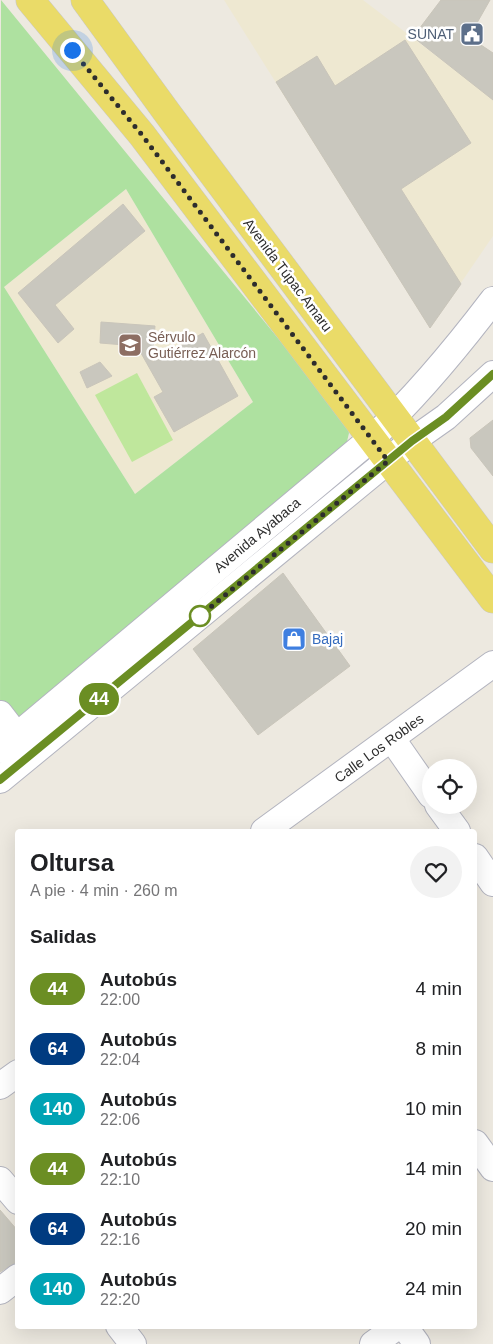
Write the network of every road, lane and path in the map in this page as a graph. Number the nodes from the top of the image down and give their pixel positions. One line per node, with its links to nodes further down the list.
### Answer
1 (30, 0): 4 (main road)
2 (85, 0): 3 (main road, Avenida Túpac Amaru)
3 (168, 114): 4 (main road); 7 (main road, Avenida Túpac Amaru)
4 (142, 135): 8 (main road)
5 (493, 300): 7 (street, Avenida Ayabaca)
6 (493, 374): 9 (street, Avenida Ayabaca)
7 (394, 418): 8 (street, Avenida Ayabaca); 9 (main road, Avenida Túpac Amaru)
8 (371, 439): 10 (main road); 16 (street, Avenida Ayabaca)
9 (412, 441): 10 (street, Avenida Ayabaca); 11 (main road, Avenida Túpac Amaru)
10 (388, 461): 12 (main road); 16 (street, Avenida Ayabaca)
11 (493, 549)
12 (493, 599)
13 (493, 664): 15 (street, Calle Los Robles)
14 (0, 714): 16 (street)
15 (392, 739): 18 (street); 20 (street, Calle Los Robles)
16 (16, 747): 17 (street, Avenida Ayabaca)
17 (0, 780)
18 (422, 782)
19 (445, 814): 21 (street)
20 (267, 829)
21 (456, 829)
22 (477, 861): 23 (street)
23 (493, 883)
24 (15, 1075): 25 (street)
25 (0, 1086)
26 (477, 1146): 27 (street)
27 (493, 1168)
28 (0, 1180): 29 (street)
29 (15, 1198)
30 (15, 1279): 31 (street)
31 (0, 1291)
32 (121, 1329): 35 (street)
33 (394, 1329): 36 (street)
34 (406, 1329): 37 (street)
35 (133, 1344)
36 (373, 1344)
37 (417, 1344)

